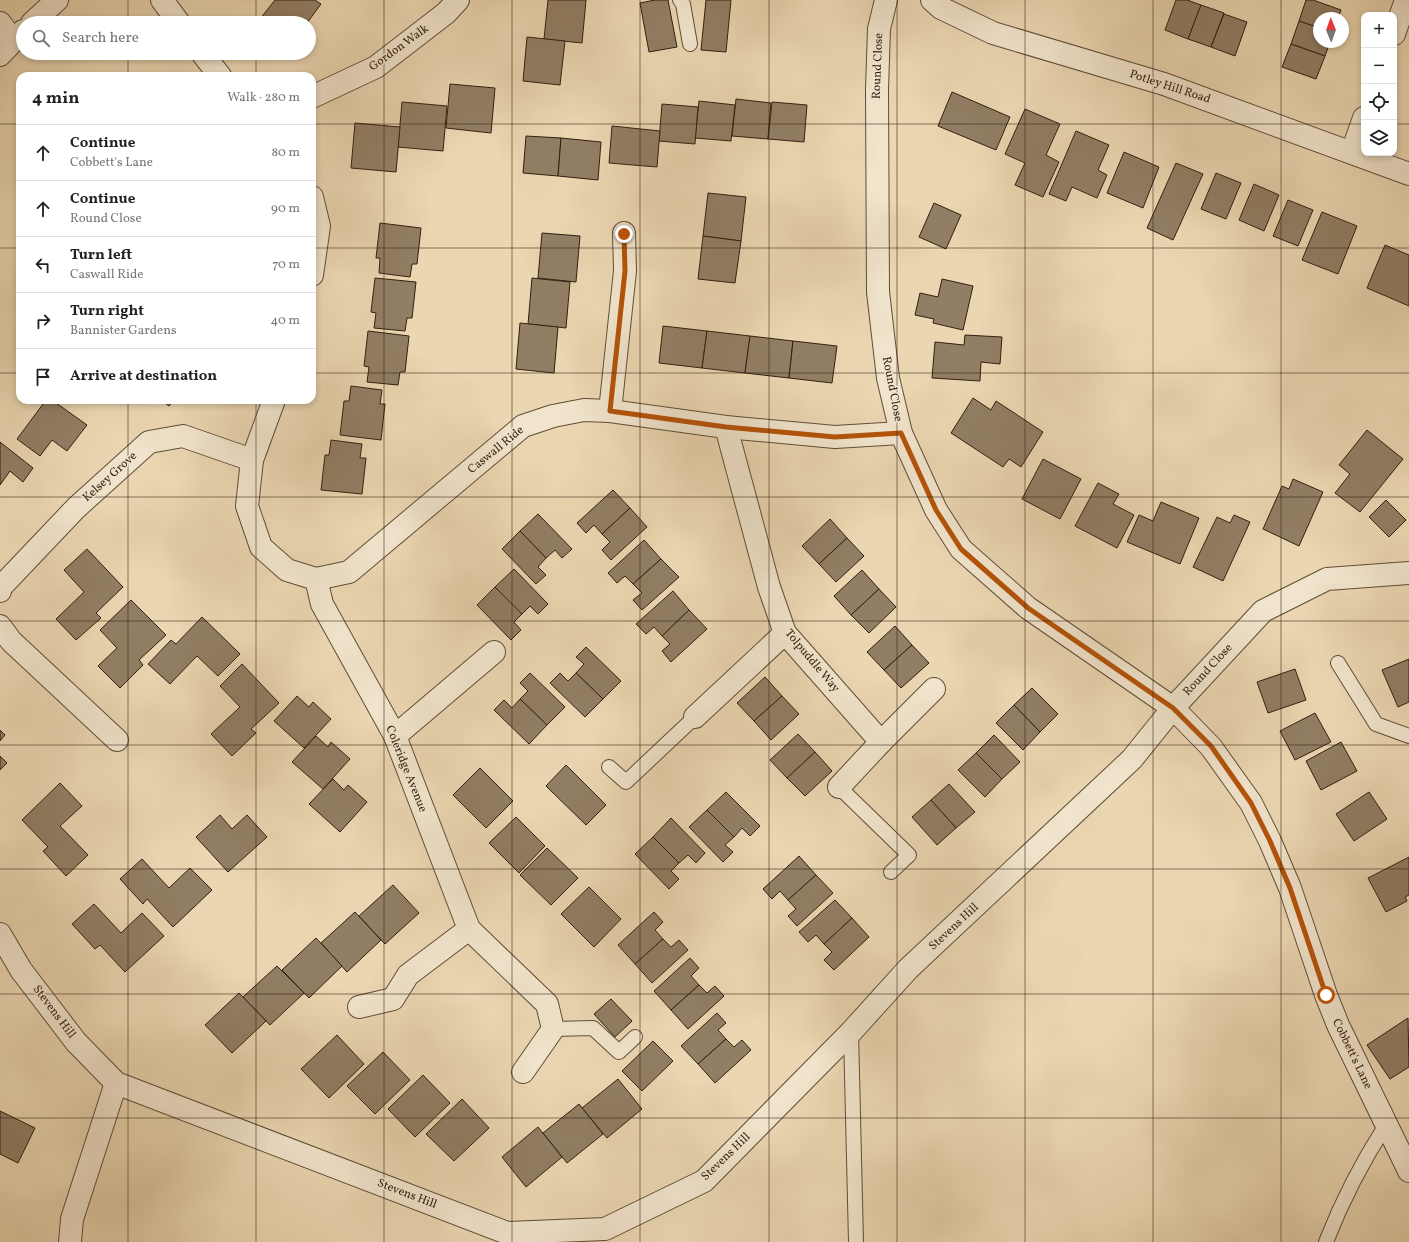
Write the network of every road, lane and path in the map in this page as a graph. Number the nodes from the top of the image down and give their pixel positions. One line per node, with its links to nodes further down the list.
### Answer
1 (57, 0): 8 (street)
2 (162, 0): 9 (street)
3 (458, 0): 16 (street, Gordon Walk)
4 (680, 0): 13 (lane)
5 (886, 0): 26 (street, Round Close)
6 (932, 0): 18 (street, Potley Hill Road)
7 (1406, 0): 11 (street)
8 (40, 16)
9 (174, 16)
10 (0, 23): 12 (street)
11 (1397, 26)
12 (12, 42)
13 (690, 44)
14 (207, 60): 15 (street)
15 (217, 72)
16 (316, 95)
17 (1363, 120): 18 (street)
18 (1352, 152): 19 (street, Potley Hill Road)
19 (1409, 174)
20 (316, 216): 22 (street)
21 (624, 234): 24 (street)
22 (316, 242)
23 (273, 404): 27 (street)
24 (610, 411): 25 (street, Caswall Ride); 29 (street, Caswall Ride)
25 (726, 427): 26 (street, Caswall Ride); 32 (street, Tolpuddle Way)
26 (901, 433): 36 (street, Round Close)
27 (252, 460): 29 (street); 30 (street, Kelsey Grove)
28 (1409, 573): 36 (street, Round Close)
29 (316, 579): 38 (street, Coleridge Avenue)
30 (0, 591)
31 (0, 626): 40 (street)
32 (785, 633): 37 (street); 41 (street, Tolpuddle Way)
33 (494, 652): 38 (street)
34 (1338, 663): 39 (lane)
35 (934, 689): 41 (street)
36 (1173, 708): 49 (street, Stevens Hill); 53 (street, Cobbett's Lane)
37 (695, 717): 42 (lane)
38 (395, 736): 45 (street, Coleridge Avenue)
39 (1409, 736)
40 (117, 740)
41 (881, 742): 43 (street)
42 (609, 767)
43 (839, 787): 44 (lane)
44 (891, 872)
45 (469, 929): 47 (street); 48 (street, Coleridge Avenue)
46 (0, 934): 52 (street, Stevens Hill)
47 (359, 1007)
48 (553, 1030): 50 (lane); 51 (street)
49 (851, 1032): 52 (street, Stevens Hill); 56 (lane)
50 (635, 1037)
51 (523, 1072)
52 (116, 1083): 55 (street)
53 (1386, 1124): 54 (street, Cobbett's Lane); 57 (lane)
54 (1409, 1171)
55 (70, 1242)
56 (856, 1242)
57 (1326, 1242)

